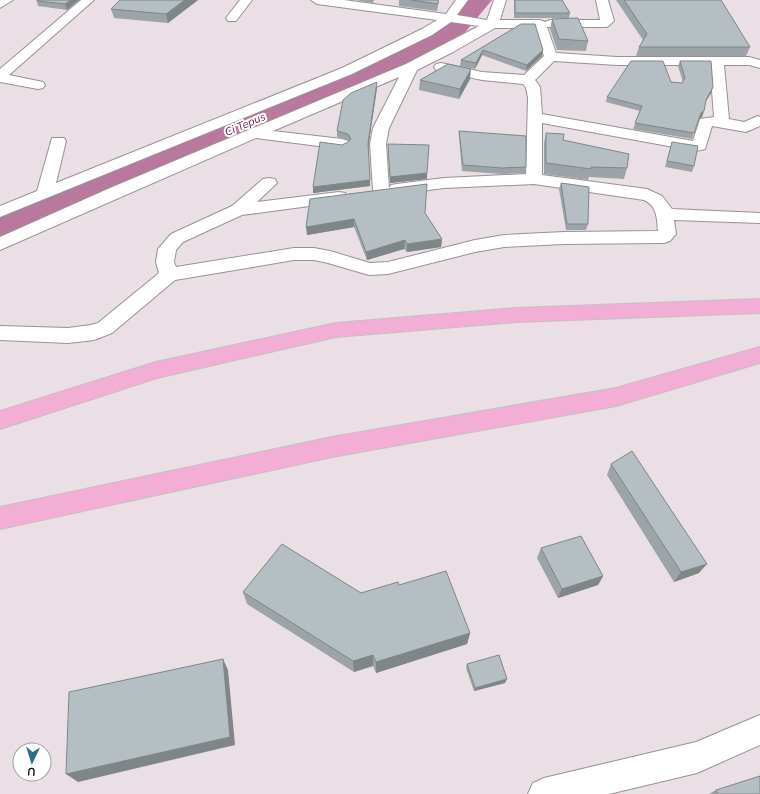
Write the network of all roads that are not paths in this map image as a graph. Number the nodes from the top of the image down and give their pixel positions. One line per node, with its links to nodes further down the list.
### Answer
1 (7, 0): 8 (street)
2 (88, 0): 20 (street)
3 (246, 0): 9 (street)
4 (317, 0): 10 (street)
5 (462, 0): 10 (street)
6 (500, 0): 11 (street)
7 (602, 0): 12 (street)
8 (0, 4)
9 (232, 18)
10 (454, 18): 11 (street); 32 (street)
11 (488, 24): 12 (street); 17 (street)
12 (540, 24): 14 (street)
13 (752, 51): 18 (street)
14 (551, 57): 16 (street); 21 (street)
15 (717, 61): 16 (street); 18 (street); 25 (street)
16 (668, 62): 19 (street)
17 (416, 64): 21 (street); 26 (street); 31 (street)
18 (760, 64)
19 (673, 76)
20 (0, 77): 22 (street)
21 (527, 80): 23 (street)
22 (38, 86)
23 (534, 117): 25 (street); 29 (street)
24 (758, 121): 25 (street)
25 (722, 122)
26 (257, 133): 28 (street); 37 (street)
27 (58, 141): 32 (street)
28 (342, 144)
29 (534, 179): 31 (street); 35 (street)
30 (269, 183): 33 (street)
31 (381, 191): 33 (street)
32 (45, 193): 34 (street)
33 (238, 210): 38 (street)
34 (0, 212)
35 (665, 214): 36 (street); 38 (street)
36 (760, 218)
37 (0, 244)
38 (170, 275): 40 (street)
39 (760, 306): 42 (highway)
40 (0, 333)
41 (760, 355): 43 (highway)
42 (0, 420)
43 (0, 518)
44 (760, 730): 45 (street)
45 (544, 794)

